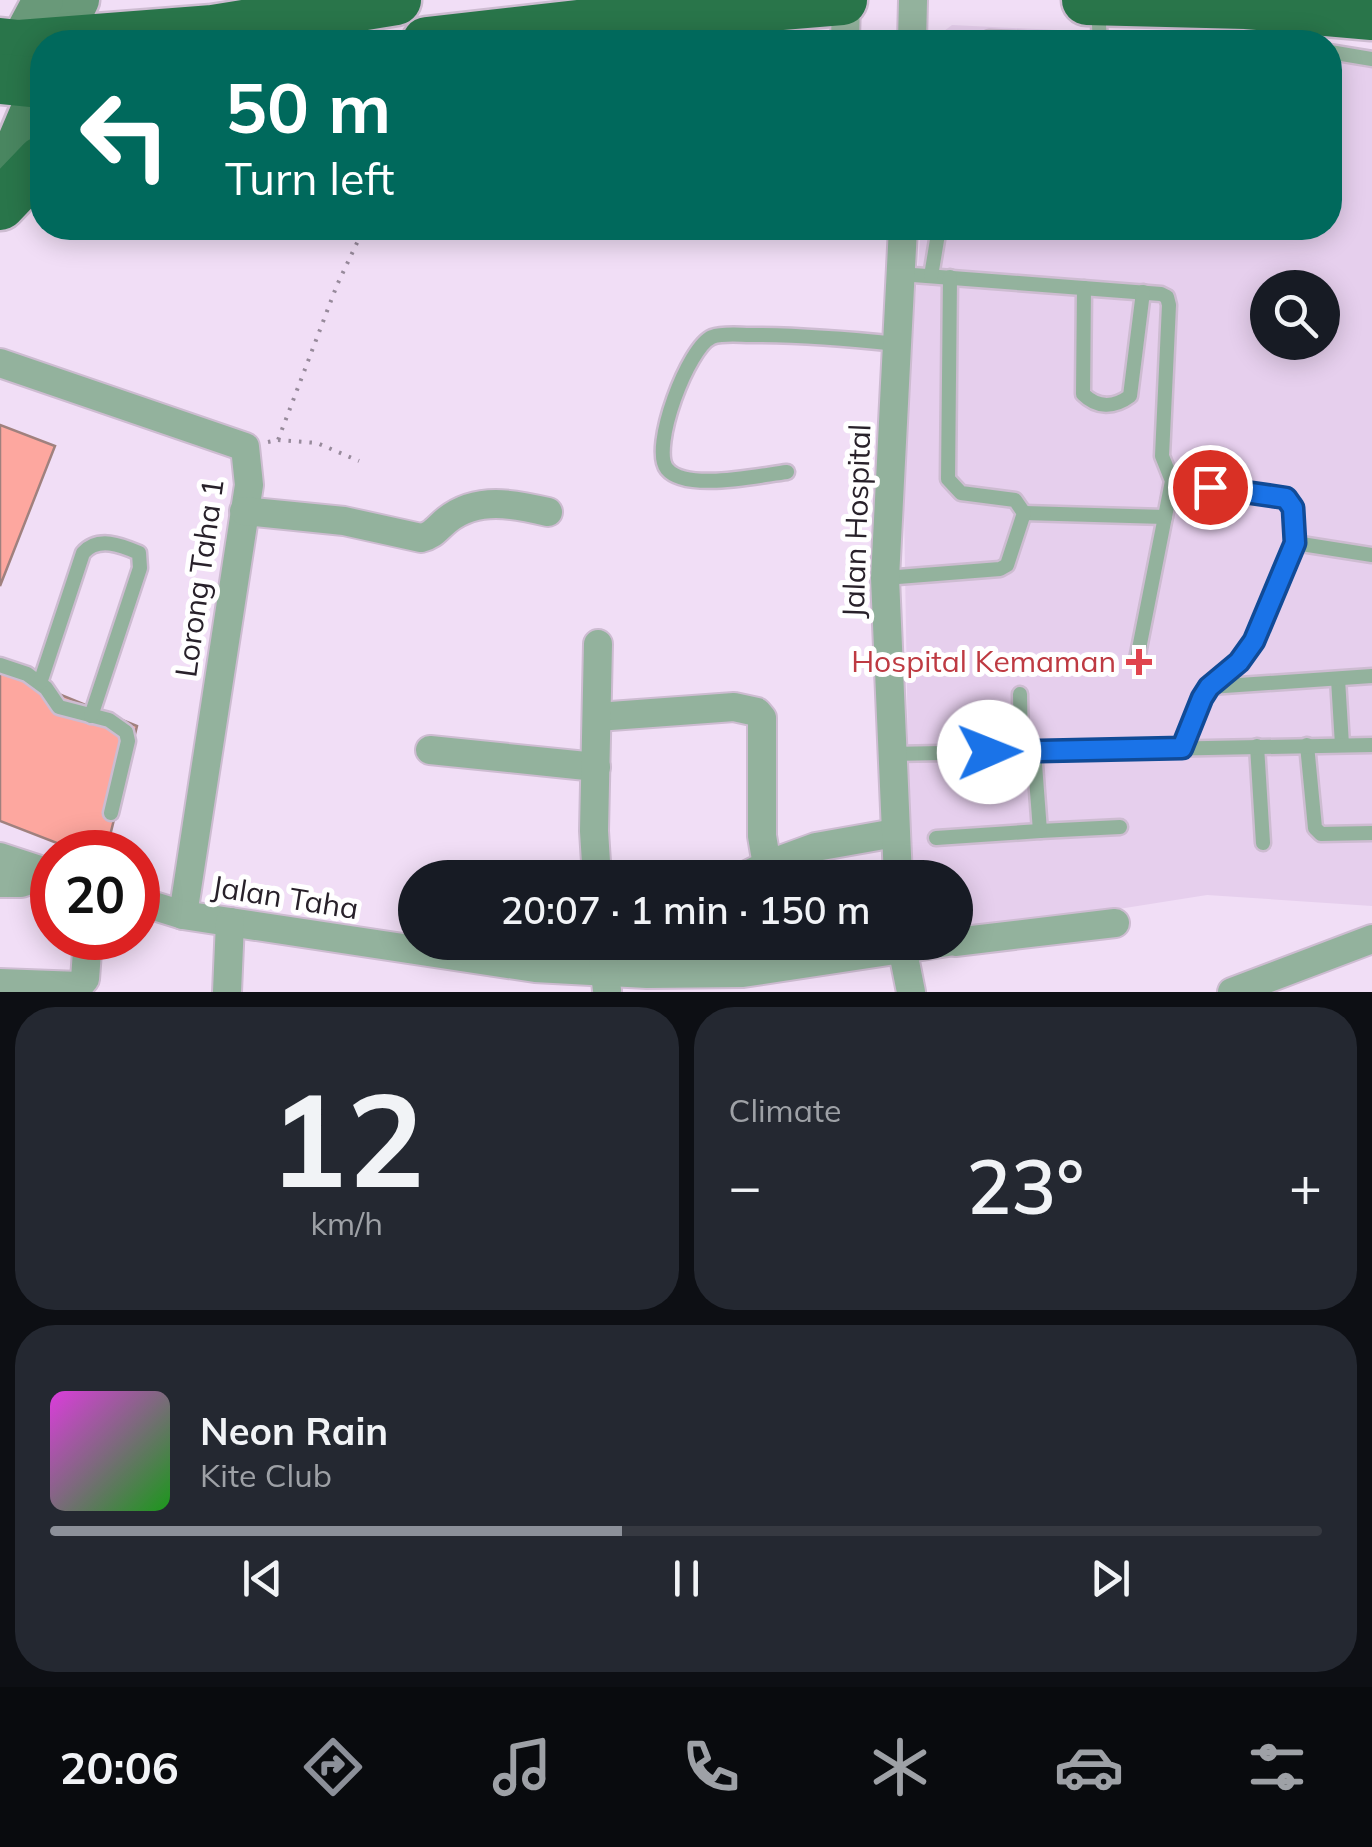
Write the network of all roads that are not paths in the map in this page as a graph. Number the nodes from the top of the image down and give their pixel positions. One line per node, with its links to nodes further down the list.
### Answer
1 (164, 0): 9 (highway)
2 (396, 0): 9 (highway)
3 (844, 0): 8 (highway); 11 (street)
4 (913, 0): 12 (street)
5 (1087, 0): 6 (highway)
6 (1098, 0): 7 (highway); 13 (lane)
7 (1372, 16)
8 (749, 25): 10 (highway)
9 (213, 30)
10 (576, 30)
11 (845, 30)
12 (912, 30)
13 (1099, 30)
14 (1342, 54): 15 (lane)
15 (1372, 59)
16 (30, 61): 18 (main road)
17 (30, 174): 19 (highway)
18 (0, 185)
19 (0, 205)
20 (902, 240): 22 (street, Jalan Hospital)
21 (936, 240): 23 (lane)
22 (900, 274): 23 (lane); 27 (street, Jalan Hospital)
23 (931, 276): 24 (lane)
24 (950, 278): 25 (lane); 33 (lane)
25 (1084, 288): 26 (lane); 26 (lane)
26 (1143, 292): 30 (lane)
27 (897, 344): 29 (lane); 37 (street, Jalan Hospital)
28 (0, 363): 31 (street, Lorong Taha 1)
29 (787, 472)
30 (1172, 482): 34 (lane); 35 (lane)
31 (244, 511): 32 (street); 73 (street, Lorong Taha 1)
32 (548, 512)
33 (1024, 512): 34 (lane); 37 (lane)
34 (1165, 517): 39 (lane)
35 (1295, 543): 36 (lane); 44 (lane)
36 (1372, 555)
37 (885, 578): 55 (street, Jalan Hospital)
38 (598, 644): 47 (street)
39 (1137, 659)
40 (0, 665): 43 (lane)
41 (1372, 676): 42 (lane)
42 (1338, 678): 44 (lane); 48 (lane)
43 (40, 684): 46 (lane); 46 (lane)
44 (1209, 687): 52 (lane)
45 (1020, 694): 54 (lane)
46 (91, 716): 57 (lane)
47 (597, 718): 56 (street); 66 (street)
48 (1342, 745): 49 (lane); 51 (lane)
49 (1372, 745)
50 (1257, 746): 51 (lane); 52 (lane); 63 (lane)
51 (1307, 746): 61 (lane)
52 (1182, 748): 54 (lane)
53 (430, 750): 56 (street)
54 (1028, 751): 55 (lane); 59 (lane)
55 (892, 754): 60 (street, Jalan Hospital)
56 (596, 767): 65 (street)
57 (111, 813)
58 (1120, 827): 59 (lane)
59 (1040, 831): 62 (lane)
60 (895, 832): 67 (street); 68 (street, Jalan Hospital)
61 (1372, 833)
62 (936, 838)
63 (1263, 843)
64 (0, 857): 69 (street)
65 (597, 860)
66 (757, 860)
67 (782, 860)
68 (897, 860)
69 (30, 867)
70 (30, 880): 71 (street)
71 (0, 883)
72 (160, 908): 73 (street, Jalan Taha)
73 (182, 915): 74 (street, Jalan Taha)
74 (230, 922): 78 (street, Jalan Taha); 86 (street)
75 (1115, 922): 76 (street)
76 (973, 940)
77 (1372, 940): 88 (street)
78 (398, 941)
79 (86, 960): 84 (street)
80 (534, 960): 83 (street, Jalan Taha)
81 (816, 960): 85 (street, Jalan Taha)
82 (904, 960): 87 (street)
83 (605, 982): 85 (street, Jalan Taha)
84 (0, 983)
85 (714, 983)
86 (227, 992)
87 (911, 992)
88 (1232, 992)

